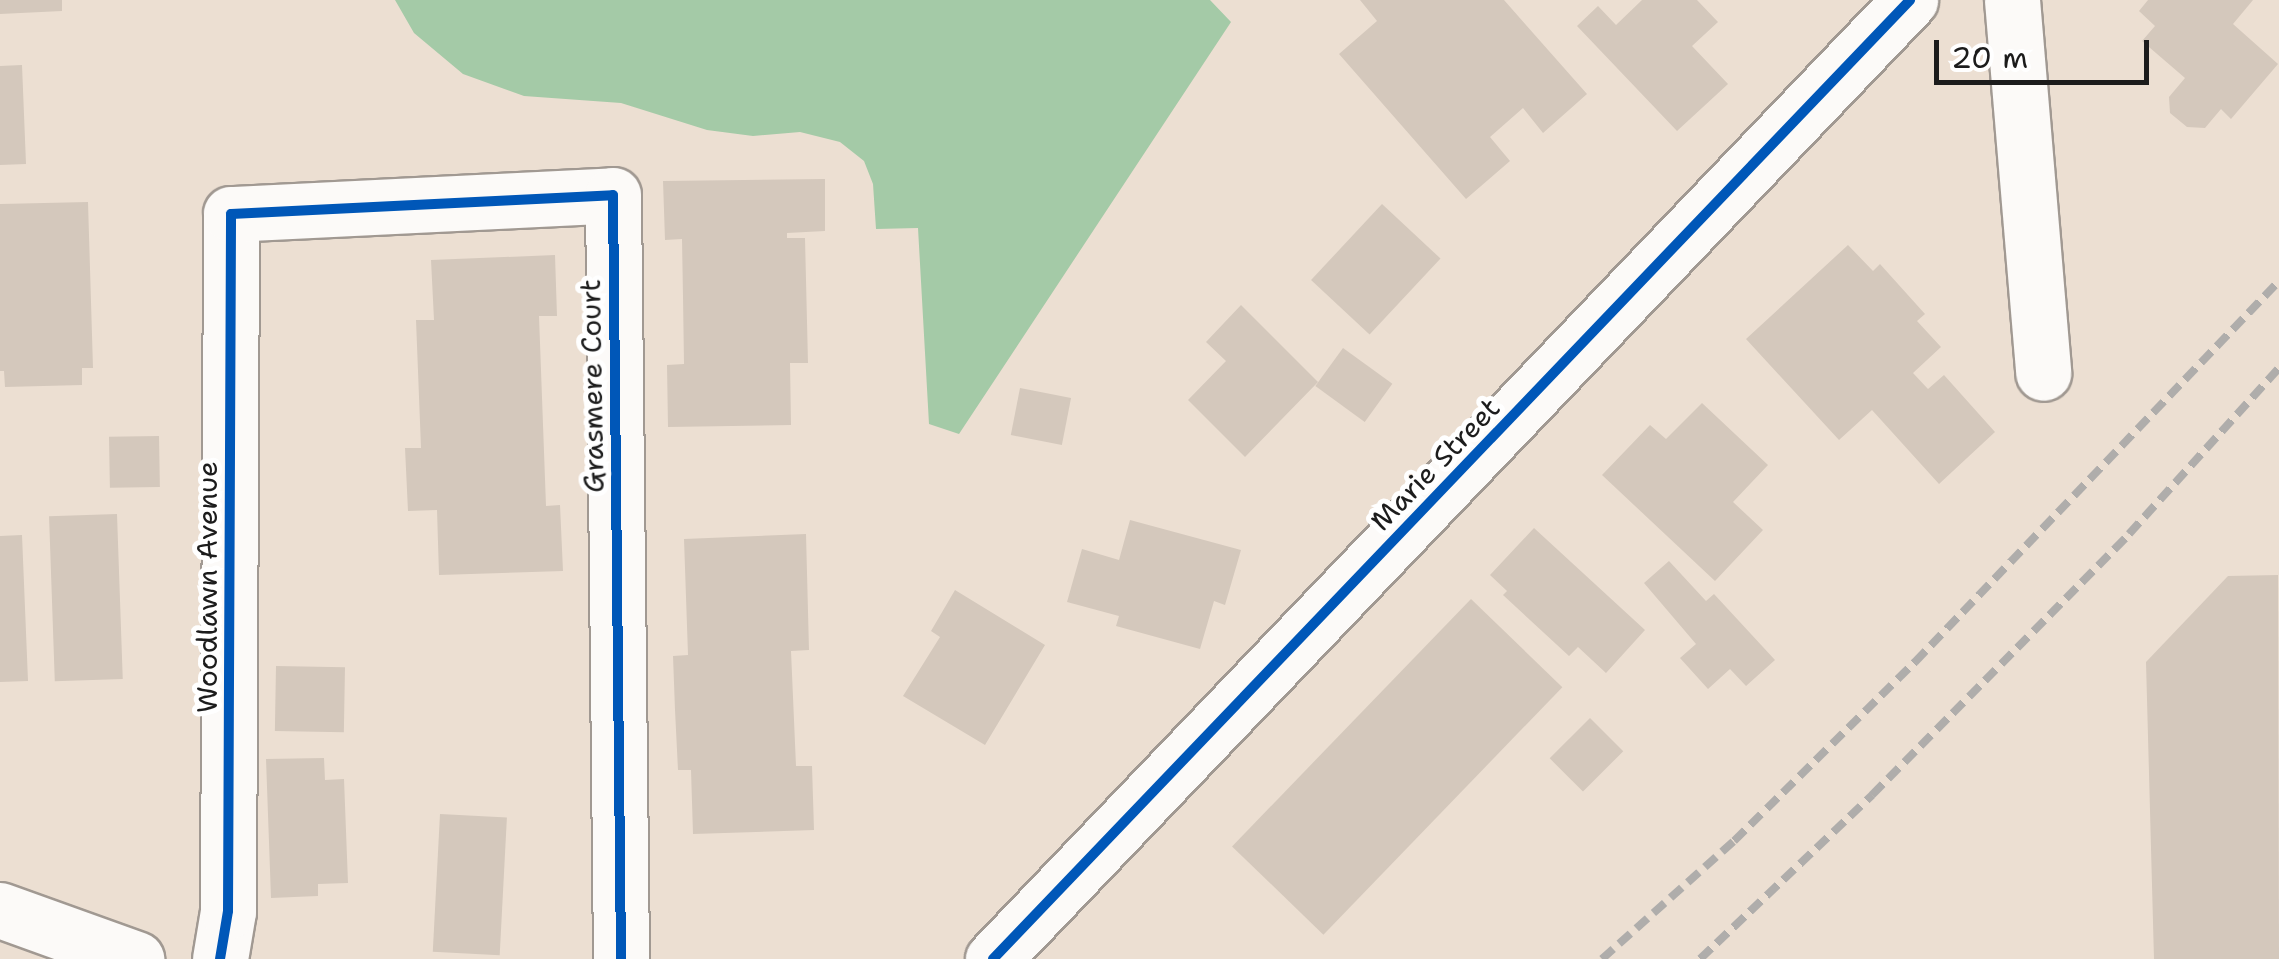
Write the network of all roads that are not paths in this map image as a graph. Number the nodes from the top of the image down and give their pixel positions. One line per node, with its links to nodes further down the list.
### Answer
1 (1910, 0): 9 (street, Marie Street)
2 (2012, 0): 4 (street)
3 (231, 214): 7 (street, Woodlawn Avenue); 8 (street, Grasmere Court)
4 (2043, 373)
5 (0, 910): 6 (street)
6 (136, 959)
7 (220, 959)
8 (621, 959)
9 (993, 959)

